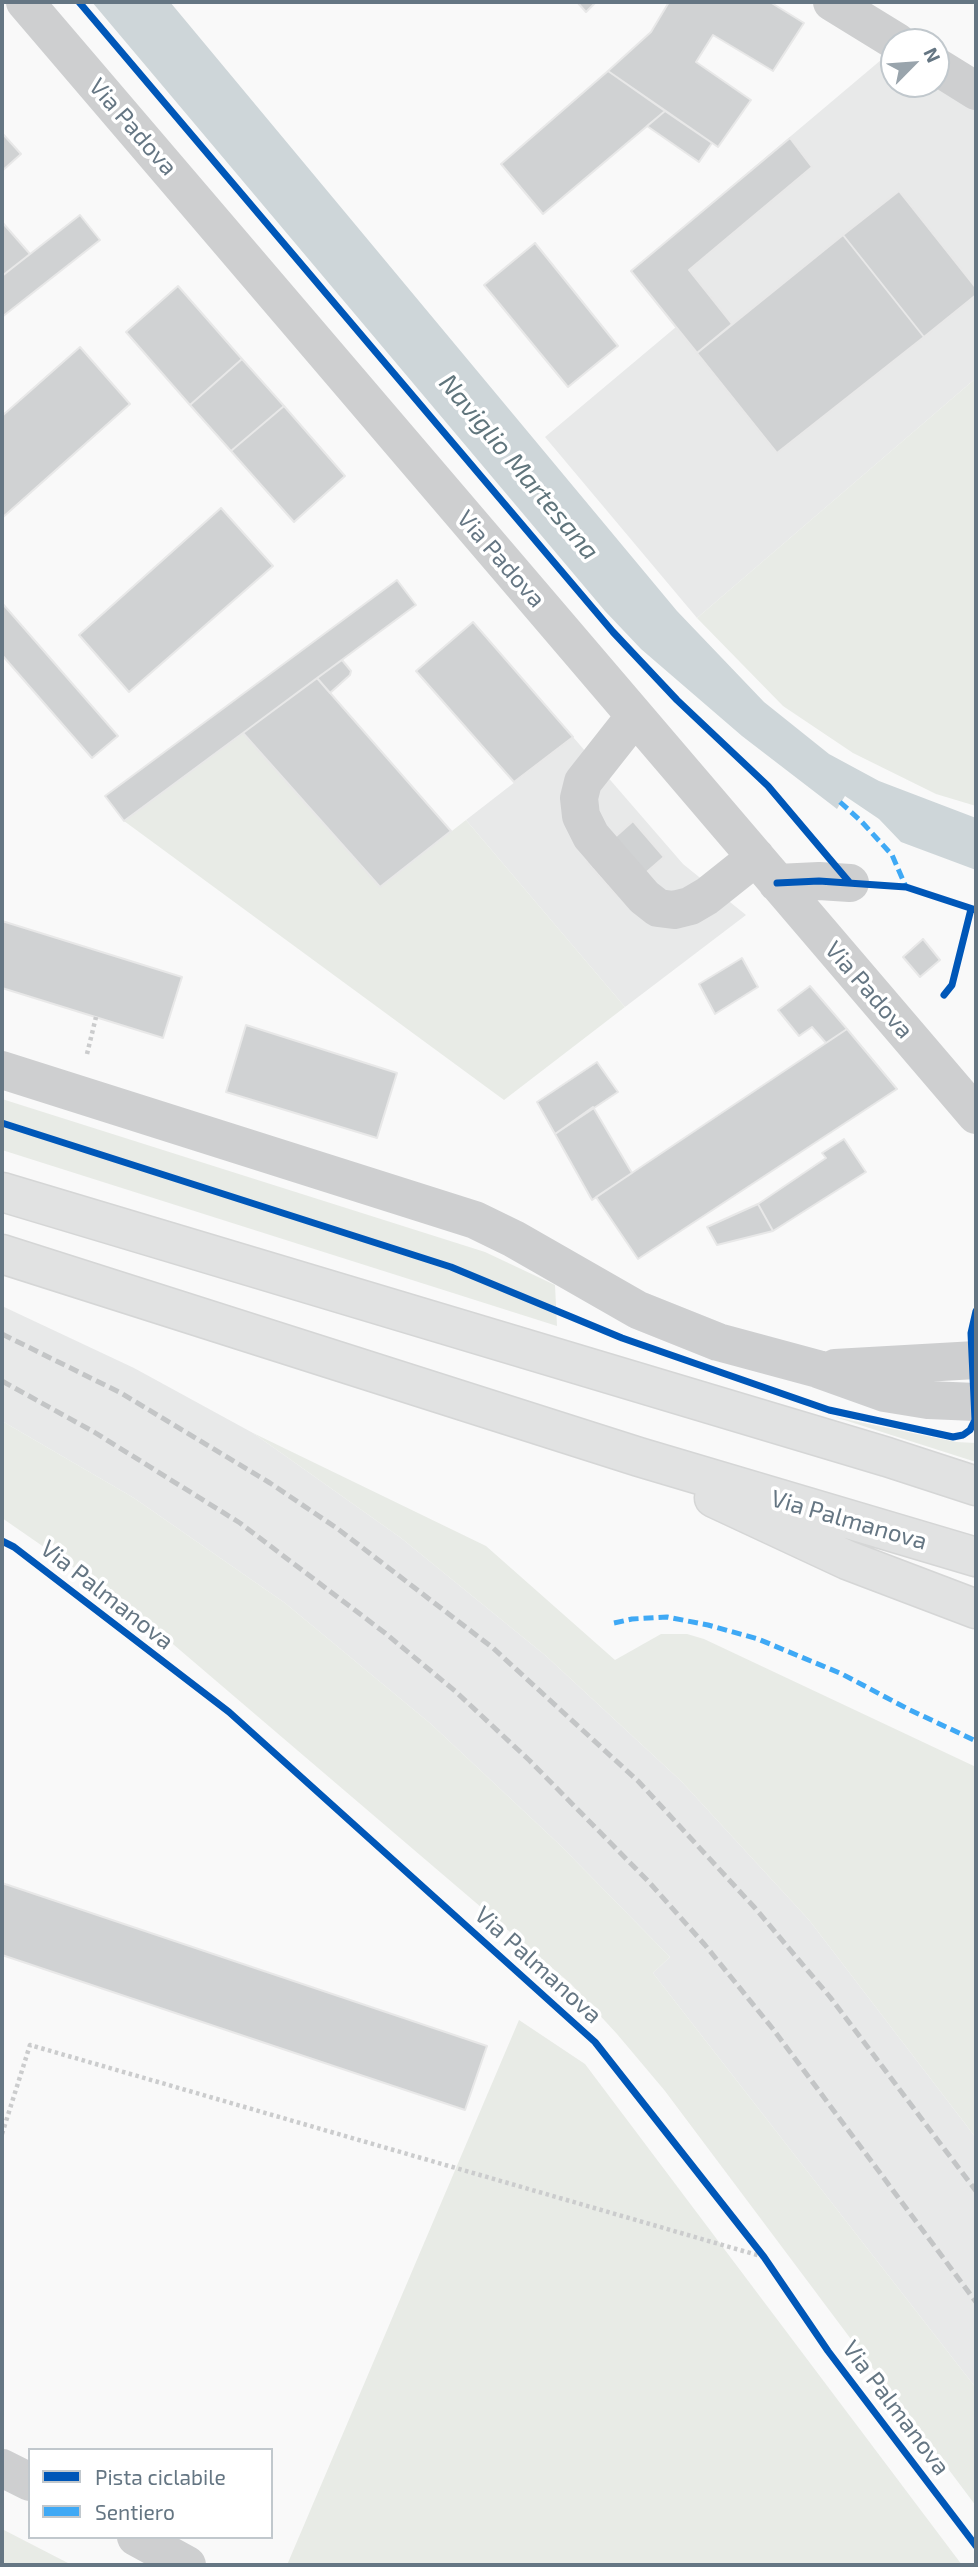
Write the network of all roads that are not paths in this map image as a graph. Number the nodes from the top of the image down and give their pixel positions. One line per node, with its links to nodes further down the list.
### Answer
1 (25, 2): 6 (street, Via Padova)
2 (832, 2): 3 (street)
3 (880, 32)
4 (950, 75): 5 (street)
5 (976, 91)
6 (635, 716): 7 (street, Via Padova); 7 (street)
7 (767, 870): 8 (street); 10 (street, Via Padova)
8 (850, 883)
9 (2, 1070): 14 (street)
10 (976, 1115)
11 (2, 1192): 17 (highway)
12 (2, 1254): 16 (highway, Via Palmanova)
13 (976, 1360): 14 (street)
14 (818, 1369): 15 (street)
15 (976, 1402)
16 (639, 1457): 18 (highway, Via Palmanova); 19 (highway)
17 (976, 1486)
18 (976, 1557)
19 (976, 1609)
20 (2, 2468): 21 (street)
21 (28, 2481)
22 (140, 2539): 23 (street)
23 (187, 2565)

